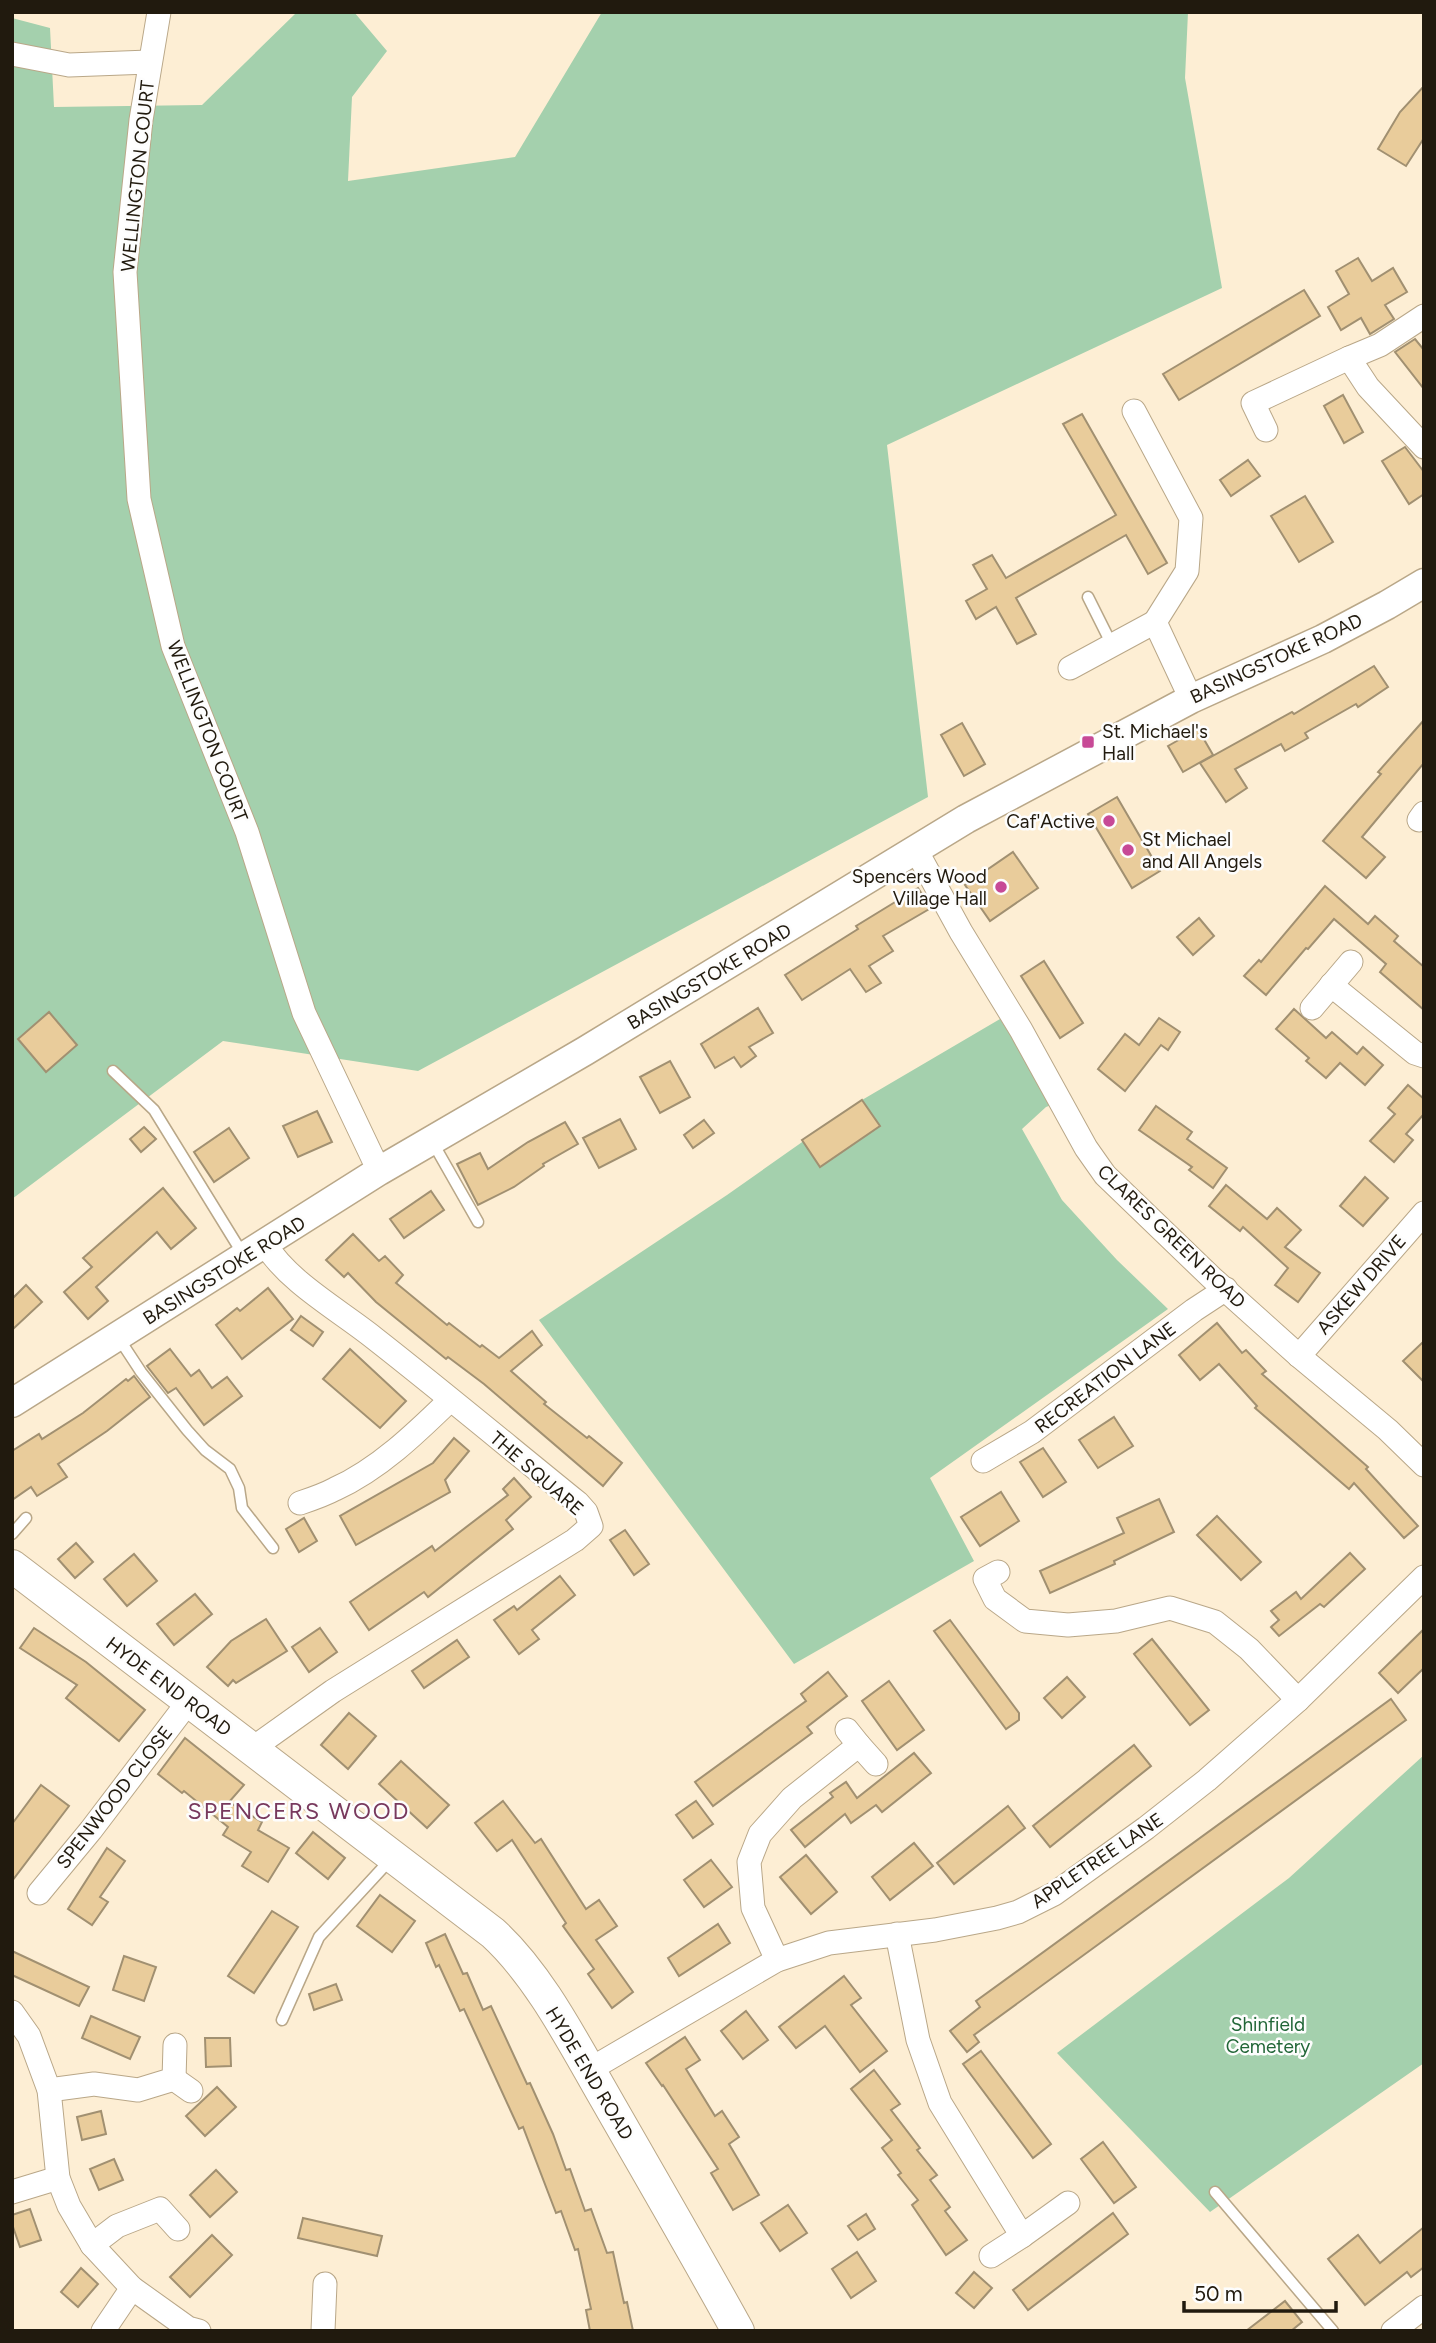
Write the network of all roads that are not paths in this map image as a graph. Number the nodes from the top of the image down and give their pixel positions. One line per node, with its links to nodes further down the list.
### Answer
1 (159, 12): 3 (street, WELLINGTON COURT)
2 (12, 54): 3 (street, WELLINGTON COURT)
3 (149, 62): 22 (street, WELLINGTON COURT)
4 (1424, 316): 5 (street)
5 (1349, 358): 7 (street); 8 (street)
6 (1134, 411): 11 (street)
7 (1266, 430)
8 (1424, 446)
9 (1424, 583): 14 (street, BASINGSTOKE ROAD)
10 (1088, 597): 12 (lane)
11 (1155, 622): 12 (street); 14 (street)
12 (1112, 645): 13 (street)
13 (1070, 668)
14 (1191, 699): 15 (street, BASINGSTOKE ROAD)
15 (916, 850): 21 (street, BASINGSTOKE ROAD); 26 (street, CLARES GREEN ROAD)
16 (1351, 962): 17 (street)
17 (1331, 985): 18 (street); 19 (street)
18 (1312, 1008)
19 (1424, 1056)
20 (113, 1071): 25 (lane)
21 (431, 1140): 22 (street, BASINGSTOKE ROAD); 24 (lane)
22 (379, 1171): 25 (street, BASINGSTOKE ROAD)
23 (1424, 1213): 28 (street, ASKEW DRIVE)
24 (478, 1222)
25 (255, 1250): 27 (street, BASINGSTOKE ROAD); 29 (street, THE SQUARE)
26 (1226, 1289): 28 (street, CLARES GREEN ROAD); 31 (street, RECREATION LANE)
27 (118, 1337): 30 (street, BASINGSTOKE ROAD); 36 (lane)
28 (1299, 1356): 32 (street, CLARES GREEN ROAD)
29 (450, 1401): 33 (street); 42 (street, THE SQUARE)
30 (12, 1403)
31 (982, 1461)
32 (1424, 1465)
33 (300, 1503)
34 (26, 1518): 35 (lane)
35 (12, 1534)
36 (273, 1548)
37 (12, 1566): 41 (main road, HYDE END ROAD)
38 (1424, 1577): 40 (street, APPLETREE LANE)
39 (985, 1578): 40 (street)
40 (1298, 1700): 46 (street, APPLETREE LANE)
41 (188, 1701): 42 (main road, HYDE END ROAD); 45 (street, SPENWOOD CLOSE)
42 (254, 1750): 44 (main road, HYDE END ROAD)
43 (876, 1764): 47 (street)
44 (392, 1857): 49 (lane); 51 (main road, HYDE END ROAD)
45 (39, 1893)
46 (897, 1934): 47 (street, APPLETREE LANE); 58 (street)
47 (777, 1960): 51 (street, APPLETREE LANE)
48 (12, 2012): 52 (street)
49 (282, 2020)
50 (175, 2045): 52 (street)
51 (589, 2070): 67 (main road, HYDE END ROAD)
52 (50, 2090): 53 (street)
53 (58, 2179): 54 (street); 59 (street)
54 (12, 2192)
55 (1215, 2192): 68 (lane)
56 (1068, 2203): 58 (street)
57 (178, 2229): 59 (street)
58 (1022, 2236): 60 (street)
59 (92, 2245): 62 (street)
60 (991, 2256)
61 (325, 2284): 66 (street)
62 (132, 2288): 64 (street); 65 (street)
63 (1424, 2307): 69 (street)
64 (103, 2331)
65 (200, 2331)
66 (323, 2331)
67 (738, 2331)
68 (1333, 2331)
69 (1393, 2331)

